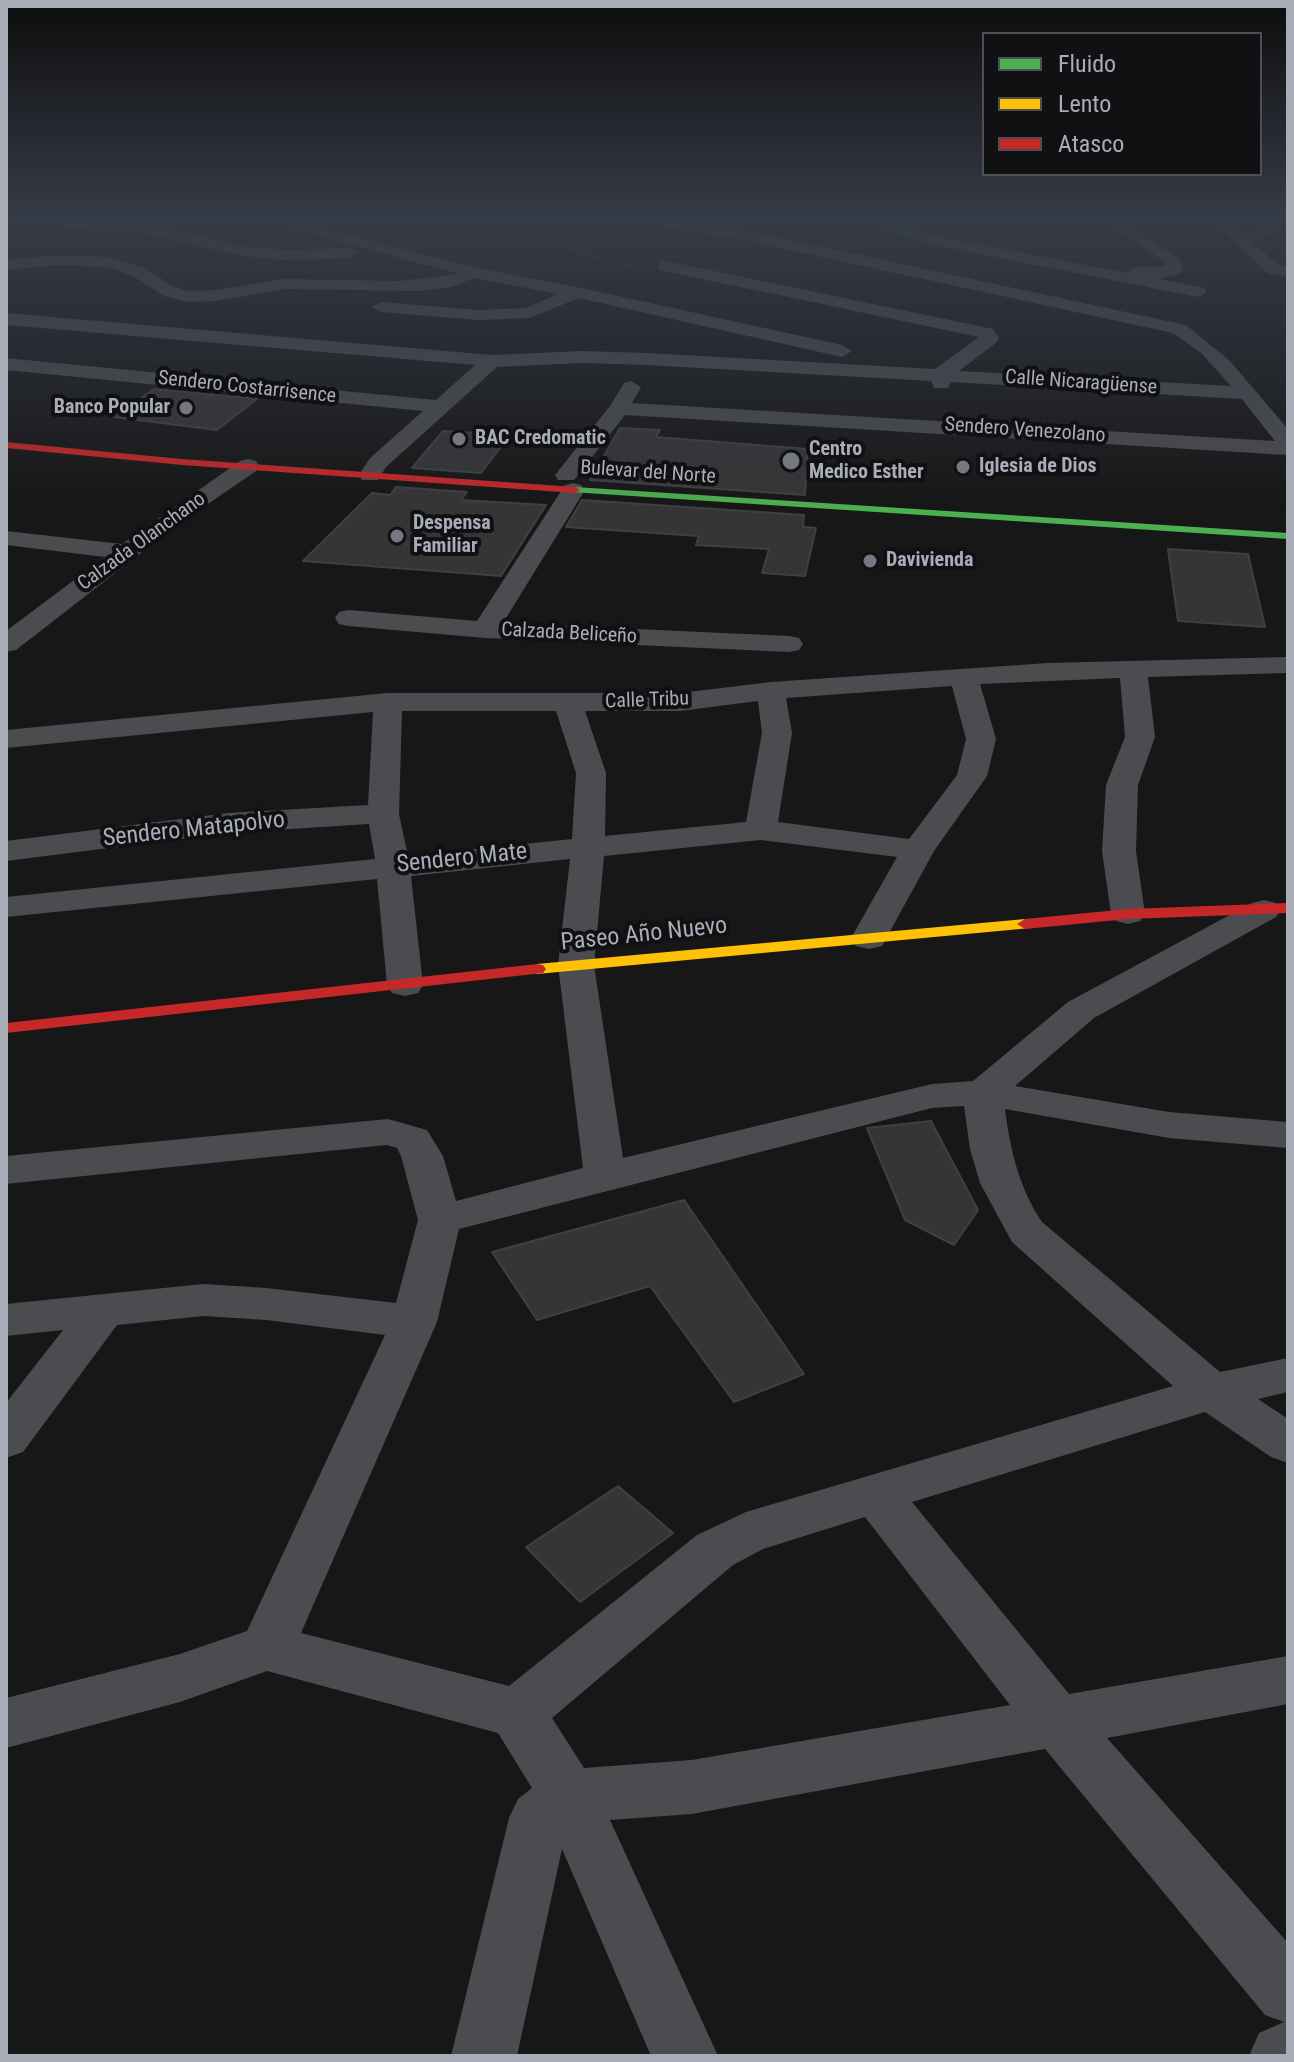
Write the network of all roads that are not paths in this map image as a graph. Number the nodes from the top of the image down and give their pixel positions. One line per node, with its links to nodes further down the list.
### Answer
1 (231, 317): 6 (street)
2 (689, 317): 10 (street)
3 (910, 317): 10 (street)
4 (1125, 317): 11 (street)
5 (6, 319): 6 (street, Calle Nicaragüense)
6 (195, 336): 8 (street, Calle Nicaragüense)
7 (647, 359): 8 (street, Calle Nicaragüense); 10 (street, Calle Nicaragüense); 13 (street)
8 (492, 361): 12 (street)
9 (6, 364): 12 (street, Sendero Costarrisence)
10 (942, 374): 11 (street, Calle Nicaragüense); 14 (street)
11 (1246, 393): 17 (street)
12 (441, 407): 19 (street)
13 (619, 408): 14 (street, Sendero Venezolano); 20 (street)
14 (936, 413): 17 (street, Sendero Venezolano)
15 (6, 432): 19 (main road, Bulevar del Norte)
16 (6, 445): 18 (main road, Bulevar del Norte)
17 (1288, 445)
18 (248, 466): 19 (main road, Bulevar del Norte); 24 (street, Calzada Olanchano)
19 (374, 469): 20 (main road, Bulevar del Norte)
20 (570, 483): 21 (main road, Bulevar del Norte); 22 (main road, Bulevar del Norte); 28 (street)
21 (1288, 521)
22 (1288, 536)
23 (6, 538): 24 (street)
24 (126, 552): 25 (street, Calzada Olanchano)
25 (37, 618): 27 (street); 29 (street)
26 (348, 618): 28 (street, Calzada Beliceño)
27 (6, 629)
28 (485, 630): 30 (street, Calzada Beliceño)
29 (6, 644)
30 (789, 644)
31 (1288, 665): 32 (street, Calle Tribu)
32 (1133, 667): 33 (street, Calle Tribu); 46 (street)
33 (964, 677): 34 (street, Calle Tribu); 41 (street)
34 (771, 691): 36 (street, Calle Tribu); 39 (street)
35 (388, 702): 36 (street, Calle Tribu); 37 (street, Calle Tribu); 38 (street)
36 (568, 702): 40 (street)
37 (6, 739)
38 (383, 814): 42 (street, Sendero Matapolvo); 43 (street)
39 (761, 830): 40 (street, Sendero Mate); 41 (street, Sendero Mate)
40 (587, 846): 43 (street, Sendero Mate); 48 (street)
41 (918, 850): 47 (street)
42 (6, 851)
43 (393, 866): 44 (street, Sendero Mate); 49 (street)
44 (6, 907)
45 (1276, 909): 46 (main road, Paseo Año Nuevo); 51 (street)
46 (1128, 914): 47 (main road, Paseo Año Nuevo)
47 (869, 938): 48 (main road, Paseo Año Nuevo)
48 (576, 965): 49 (main road, Paseo Año Nuevo); 54 (street)
49 (405, 985): 50 (main road, Paseo Año Nuevo)
50 (6, 1028)
51 (983, 1093): 52 (street); 54 (street); 60 (street)
52 (1288, 1135)
53 (6, 1170): 55 (street)
54 (605, 1176): 55 (street)
55 (440, 1220): 58 (street)
56 (102, 1312): 57 (street); 58 (street); 61 (street)
57 (6, 1320)
58 (414, 1322): 64 (street)
59 (1288, 1375): 60 (street)
60 (1211, 1392): 62 (street); 63 (street)
61 (6, 1439)
62 (1288, 1444)
63 (874, 1492): 66 (street); 68 (street)
64 (267, 1648): 66 (street); 67 (street)
65 (1288, 1680): 68 (street)
66 (517, 1713): 69 (street)
67 (6, 1723)
68 (1059, 1724): 69 (street); 70 (street)
69 (569, 1796): 72 (street); 73 (street)
70 (1288, 1992)
71 (1288, 2054): 74 (street)
72 (484, 2056)
73 (685, 2056)
74 (1282, 2056)

